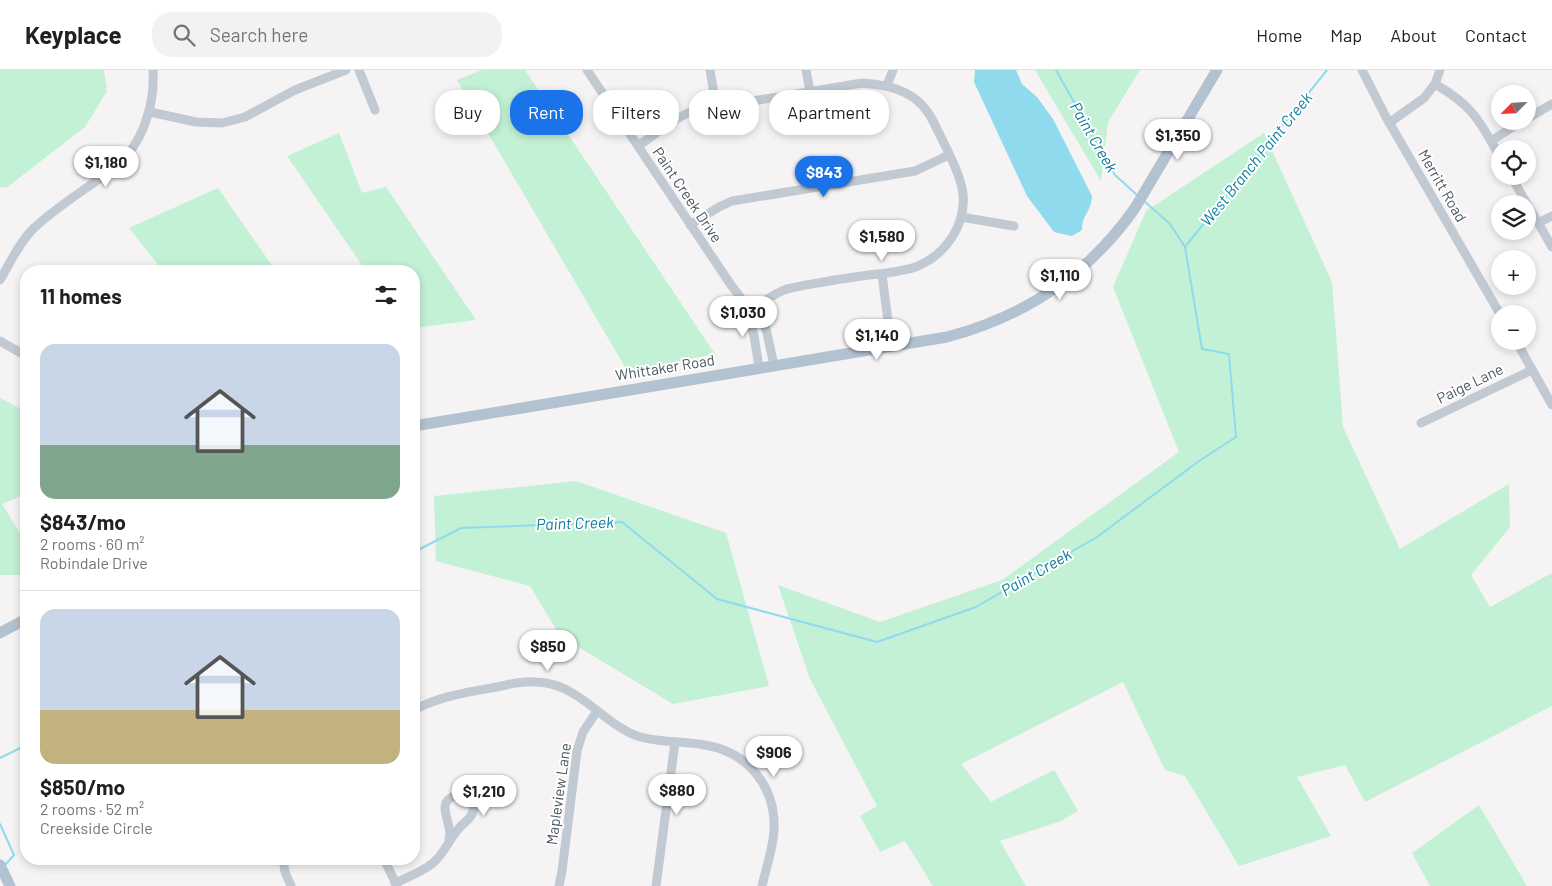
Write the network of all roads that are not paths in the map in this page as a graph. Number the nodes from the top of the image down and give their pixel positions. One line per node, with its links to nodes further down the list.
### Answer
1 (154, 70): 18 (street)
2 (346, 70): 18 (street)
3 (359, 70): 17 (street)
4 (587, 70): 25 (street, Paint Creek Drive)
5 (710, 70): 13 (street)
6 (806, 70): 14 (street)
7 (893, 70): 12 (street)
8 (1217, 70): 39 (main road, Whittaker Road)
9 (1362, 70): 21 (street, Merritt Road)
10 (1440, 70): 11 (street)
11 (1435, 84): 21 (street); 24 (street)
12 (888, 85): 15 (street); 26 (street)
13 (713, 90)
14 (810, 90)
15 (816, 90)
16 (1552, 104): 20 (street)
17 (375, 110)
18 (150, 112): 35 (street)
19 (689, 113): 25 (street)
20 (1536, 113)
21 (1389, 123): 36 (street, Merritt Road)
22 (1508, 130): 23 (street)
23 (1493, 140)
24 (1491, 141)
25 (638, 146): 31 (street, Paint Creek Drive)
26 (949, 155): 28 (street); 31 (street)
27 (1552, 216): 30 (street)
28 (961, 217): 32 (street); 34 (street)
29 (1536, 220): 30 (street)
30 (1538, 223): 33 (street)
31 (690, 224): 37 (street, Paint Creek Drive)
32 (1014, 226)
33 (1552, 247)
34 (882, 274): 37 (street); 39 (street)
35 (0, 280)
36 (1495, 305)
37 (750, 310): 42 (street, Paint Creek Drive); 43 (street, Paint Creek Drive)
38 (0, 341): 41 (street)
39 (891, 345): 42 (main road, Whittaker Road)
40 (1521, 350): 44 (street)
41 (20, 353)
42 (774, 365): 43 (main road, Whittaker Road)
43 (759, 368): 47 (main road, Whittaker Road)
44 (1532, 370): 45 (street); 46 (street, Paige Lane)
45 (1552, 405)
46 (1421, 423)
47 (420, 425)
48 (20, 622): 49 (main road)
49 (0, 633)
50 (420, 707): 51 (street)
51 (597, 711): 52 (street); 60 (street, Mapleview Lane)
52 (675, 742): 61 (street); 62 (street)
53 (449, 840): 53 (street); 57 (street)
54 (0, 865): 58 (main road)
55 (284, 865): 59 (street)
56 (387, 865): 57 (street)
57 (396, 884)
58 (10, 886)
59 (291, 886)
60 (558, 886)
61 (656, 886)
62 (762, 886)

